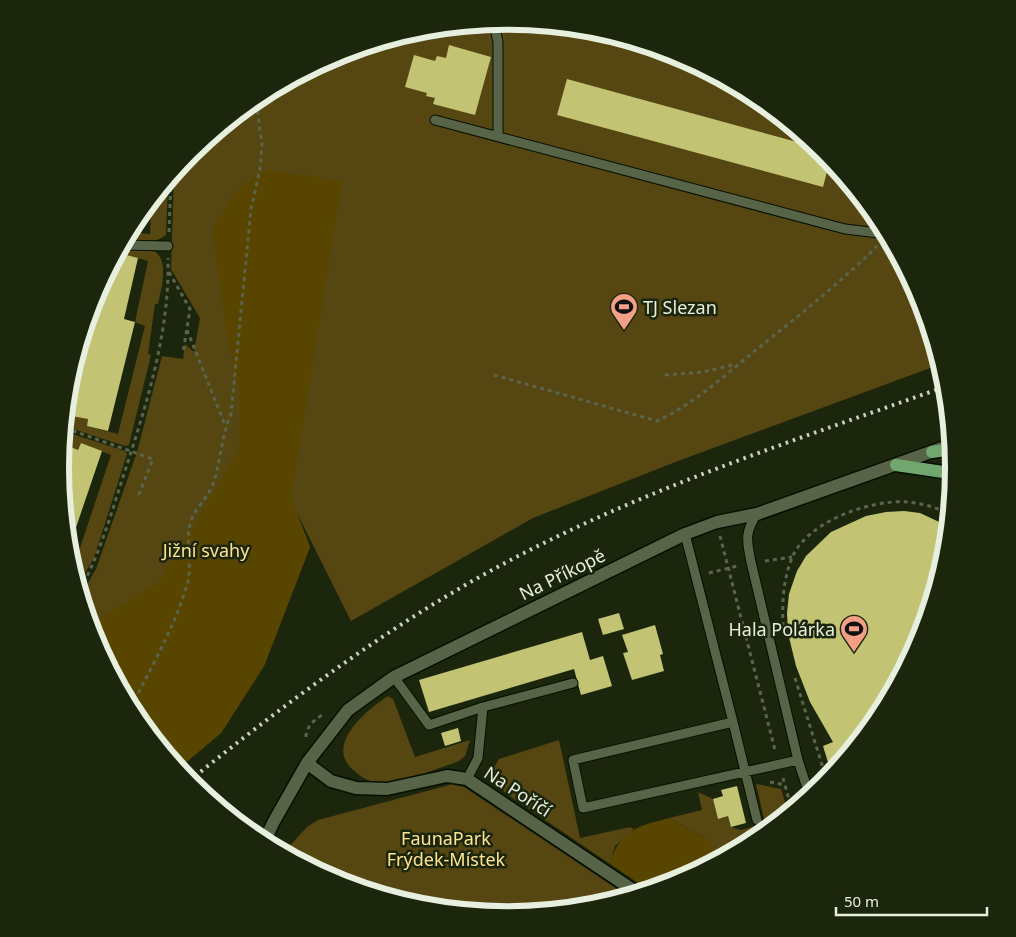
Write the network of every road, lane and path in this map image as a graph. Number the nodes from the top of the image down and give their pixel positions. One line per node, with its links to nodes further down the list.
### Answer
1 (496, 30): 4 (lane)
2 (257, 109): 16 (path)
3 (434, 120): 4 (lane)
4 (498, 136): 6 (lane)
5 (171, 189): 9 (path)
6 (878, 233)
7 (881, 242): 13 (path)
8 (130, 245): 9 (lane)
9 (168, 246): 10 (path)
10 (169, 272): 11 (path); 20 (path)
11 (187, 330): 12 (path); 16 (path)
12 (183, 354)
13 (739, 364): 14 (path); 15 (path)
14 (494, 375)
15 (665, 375)
16 (226, 425): 34 (path)
17 (71, 430): 20 (path)
18 (946, 441): 21 (street, Na Příkopě)
19 (946, 450): 21 (main road)
20 (132, 452): 24 (path); 29 (path)
21 (932, 452): 22 (street, Na Příkopě)
22 (896, 465): 23 (main road); 26 (street, Na Příkopě)
23 (946, 473)
24 (138, 497)
25 (945, 511): 30 (path)
26 (757, 514): 27 (street, Na Příkopě); 37 (lane)
27 (716, 522): 28 (street, Na Příkopě); 39 (path)
28 (686, 534): 32 (street, Na Příkopě); 36 (lane)
29 (84, 582)
30 (783, 628)
31 (794, 674): 40 (path)
32 (394, 677): 35 (lane); 38 (street, Na Příkopě)
33 (572, 682): 35 (lane)
34 (135, 699)
35 (483, 707): 43 (lane)
36 (732, 722): 41 (lane); 41 (lane)
37 (798, 760): 39 (lane); 44 (lane)
38 (307, 763): 43 (street, Na Poříčí); 49 (street, Na Příkopě)
39 (779, 766): 41 (lane); 45 (path)
40 (824, 772)
41 (745, 774): 45 (path); 48 (lane)
42 (821, 776): 44 (path)
43 (467, 779): 50 (street, Na Poříčí)
44 (805, 780): 45 (path); 46 (lane)
45 (785, 785): 47 (path)
46 (808, 788)
47 (790, 804)
48 (757, 820)
49 (267, 835)
50 (632, 889)

